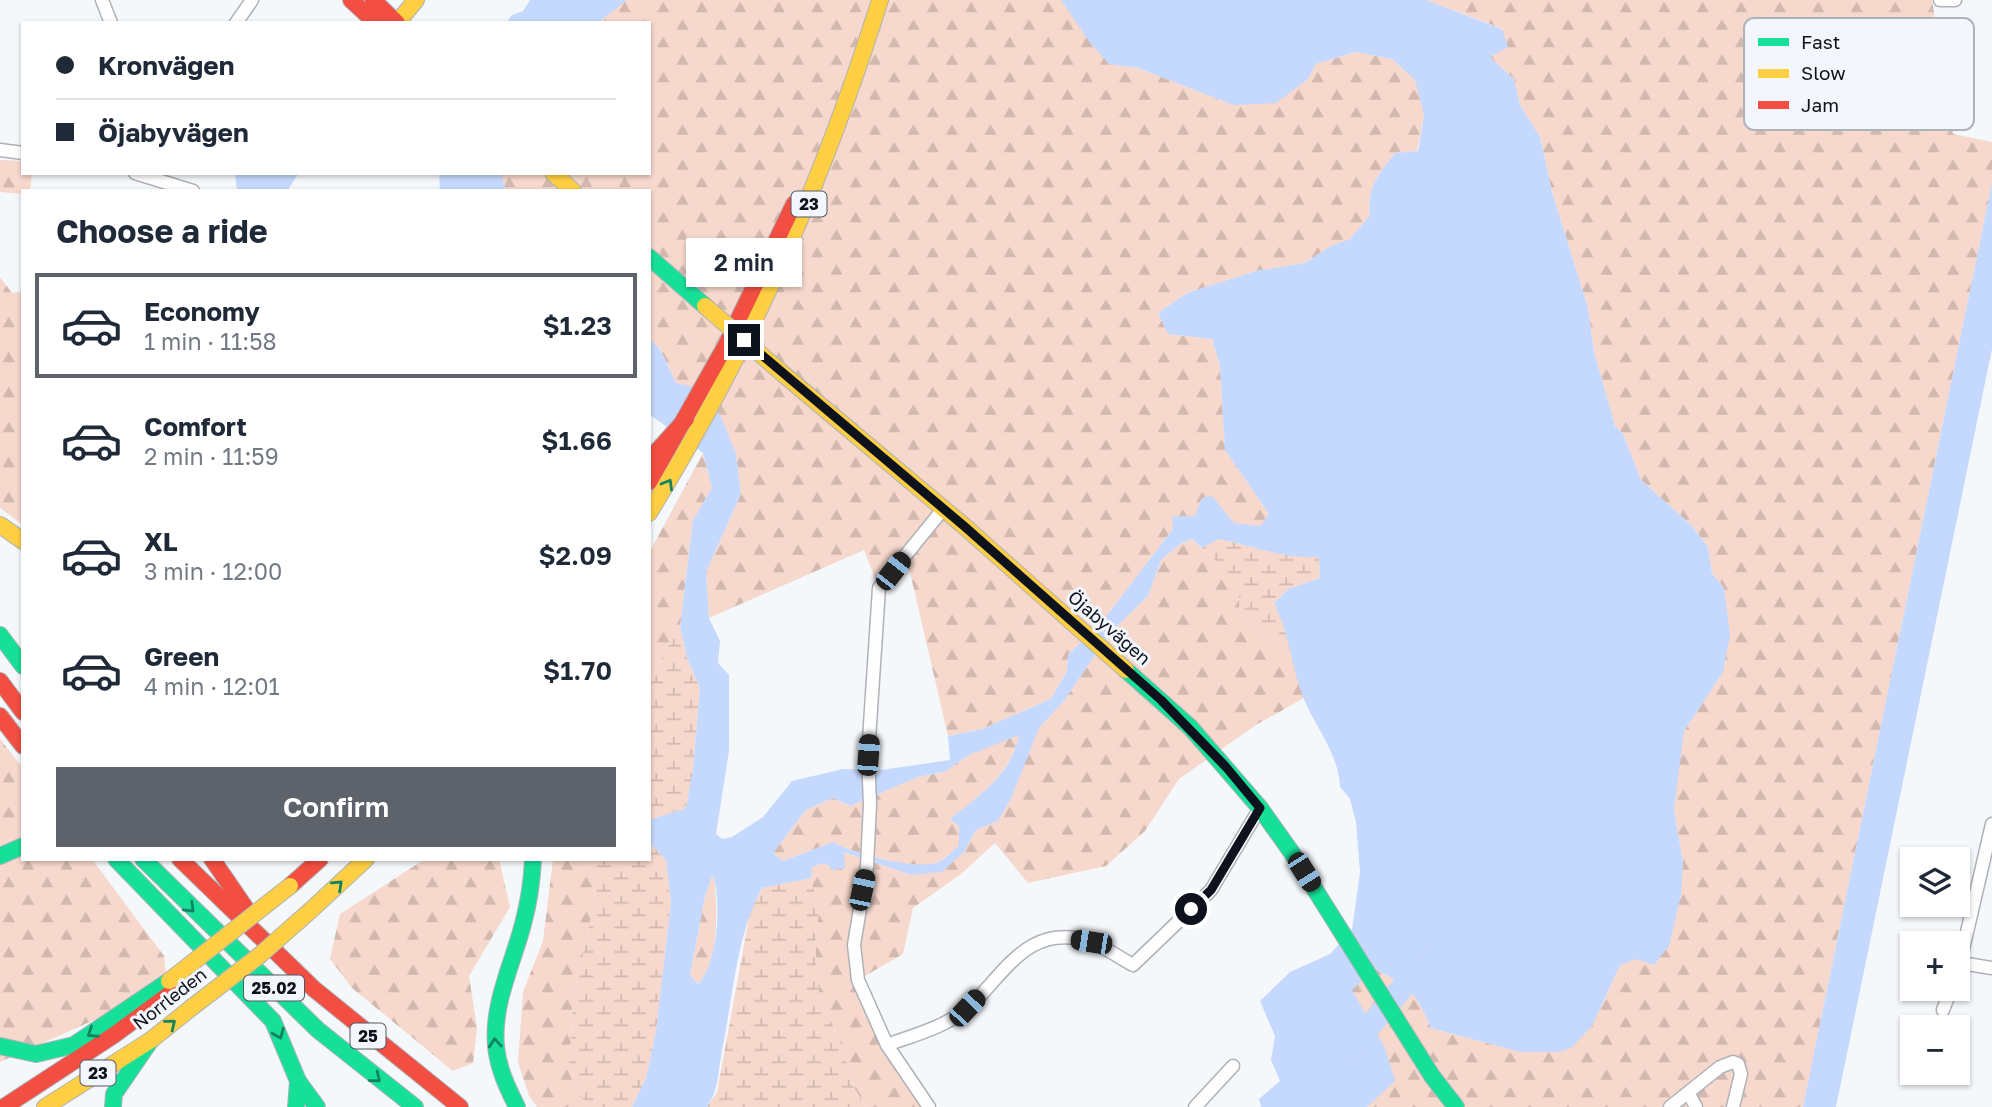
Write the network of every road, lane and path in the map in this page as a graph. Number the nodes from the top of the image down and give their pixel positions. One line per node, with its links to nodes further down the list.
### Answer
1 (103, 0): 10 (street)
2 (252, 0): 11 (street)
3 (351, 0): 9 (main road)
4 (416, 0): 9 (main road)
5 (869, 0): 19 (main road, 23)
6 (880, 0): 19 (main road, 23)
7 (1940, 0): 8 (street)
8 (1955, 0)
9 (386, 14)
10 (110, 21)
11 (237, 21)
12 (0, 150): 13 (street)
13 (21, 153)
14 (555, 175): 17 (main road)
15 (158, 177): 16 (street)
16 (188, 189)
17 (571, 189)
18 (651, 259): 24 (main road, Öjabyvägen, bridge)
19 (710, 393): 20 (main road, 23); 20 (main road, 23)
20 (673, 447): 21 (main road); 22 (main road, 23); 23 (main road, 23, one-way to 20)
21 (651, 459)
22 (651, 479)
23 (651, 508)
24 (944, 508): 33 (main road, Öjabyvägen); 56 (street)
25 (0, 524): 26 (main road)
26 (21, 540)
27 (0, 635): 28 (main road)
28 (21, 663)
29 (0, 681): 30 (main road)
30 (21, 709)
31 (0, 716): 32 (main road)
32 (21, 743)
33 (1260, 808): 56 (street); 71 (main road, Öjabyvägen)
34 (1992, 824): 48 (street)
35 (21, 847): 36 (main road)
36 (0, 856)
37 (107, 861): 46 (main road)
38 (118, 861): 46 (main road)
39 (145, 861): 66 (main road, 25.02, one-way to 66)
40 (182, 861): 49 (main road, 25.02)
41 (213, 861): 49 (main road, 25)
42 (318, 861): 47 (main road)
43 (331, 861): 47 (main road)
44 (364, 861): 55 (main road, Norrleden / 23, one-way to 44, bridge)
45 (533, 861): 68 (main road, one-way to 45)
46 (142, 887): 59 (main road, one-way to 59)
47 (294, 889): 52 (main road, bridge); 52 (main road)
48 (1968, 931)
49 (280, 960): 67 (main road, 25)
50 (1970, 967): 51 (street)
51 (1992, 968)
52 (168, 987): 57 (main road, one-way to 57); 61 (main road, Norrleden / 23)
53 (1946, 1001): 54 (street)
54 (1943, 1010)
55 (151, 1040): 62 (main road, Norrleden / 23); 63 (main road)
56 (887, 1045): 69 (street)
57 (0, 1046)
58 (1233, 1066): 70 (street)
59 (298, 1081): 64 (main road); 65 (main road)
60 (1689, 1094): 72 (street); 73 (street); 74 (street)
61 (4, 1107)
62 (45, 1107)
63 (113, 1107)
64 (296, 1107)
65 (317, 1107)
66 (415, 1107)
67 (460, 1107)
68 (517, 1107)
69 (929, 1107)
70 (1195, 1107)
71 (1455, 1107)
72 (1670, 1107)
73 (1696, 1107)
74 (1733, 1107)

